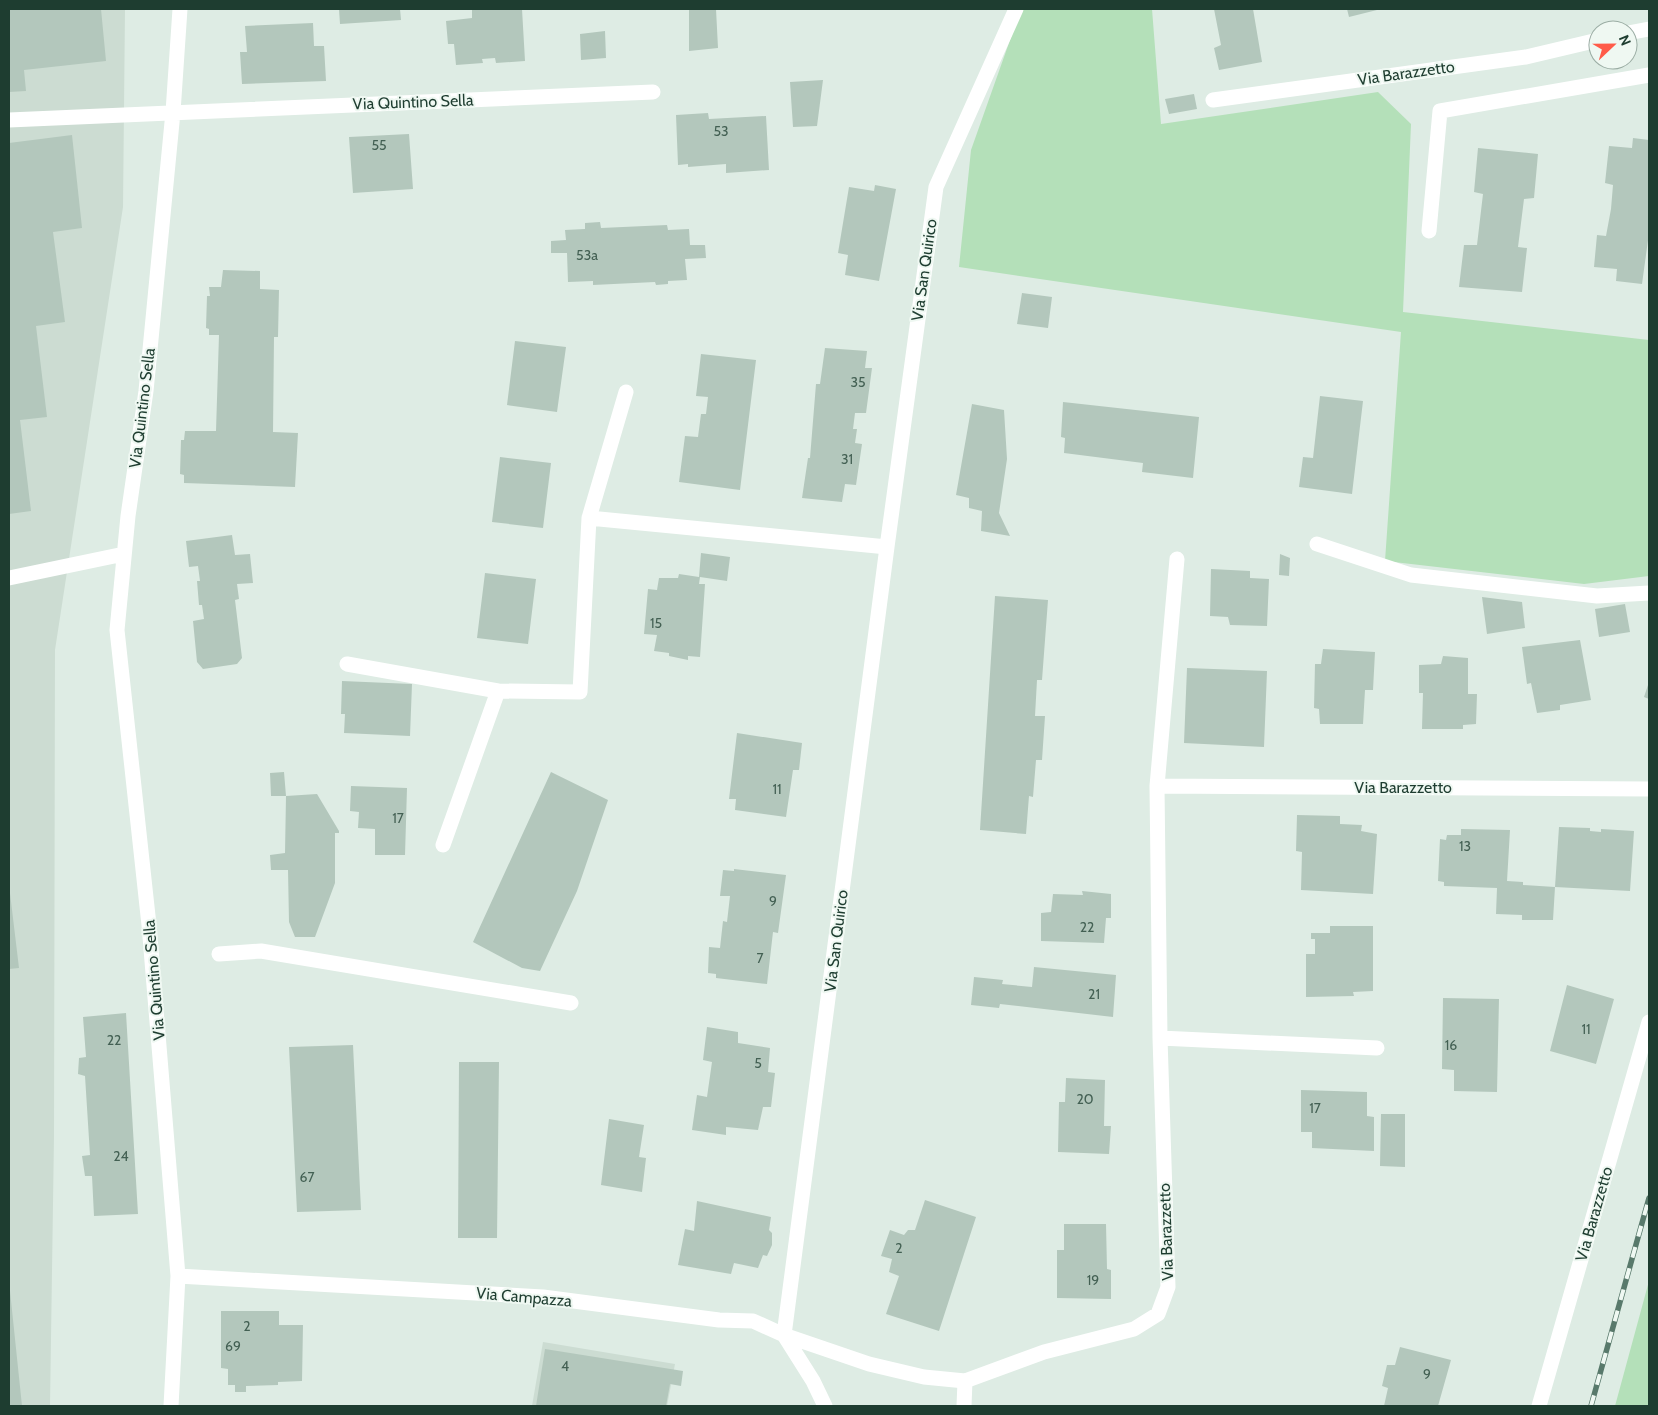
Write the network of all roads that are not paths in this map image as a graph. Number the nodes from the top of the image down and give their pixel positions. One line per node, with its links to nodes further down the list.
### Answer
1 (180, 9): 7 (street, Via Quintino Sella)
2 (1016, 9): 13 (street, Via San Quirico)
3 (1588, 42): 6 (street, Via Barazzetto)
4 (1649, 74): 9 (street)
5 (653, 92): 7 (street, Via Quintino Sella)
6 (1214, 100)
7 (173, 112): 8 (street, Via Quintino Sella); 14 (street, Via Quintino Sella)
8 (9, 120)
9 (1429, 230)
10 (626, 392): 11 (street)
11 (589, 518): 13 (street); 19 (street)
12 (1317, 544): 17 (street)
13 (887, 547): 29 (street, Via San Quirico)
14 (124, 554): 16 (street); 28 (street, Via Quintino Sella)
15 (1177, 559): 20 (street, Via Barazzetto)
16 (9, 578)
17 (1649, 593)
18 (347, 664): 19 (street)
19 (498, 691): 22 (street)
20 (1157, 786): 21 (street, Via Barazzetto); 26 (street, Via Barazzetto)
21 (1649, 788)
22 (443, 845)
23 (219, 954): 24 (street)
24 (571, 1003)
25 (1649, 1022): 34 (street, Via Barazzetto)
26 (1160, 1038): 27 (street); 30 (street, Via Barazzetto)
27 (1377, 1048)
28 (178, 1276): 29 (street, Via Campazza); 31 (street, Via Quintino Sella)
29 (784, 1335): 30 (street, Via Barazzetto); 32 (street)
30 (965, 1381): 33 (street)
31 (171, 1406)
32 (825, 1406)
33 (964, 1406)
34 (1539, 1406)

